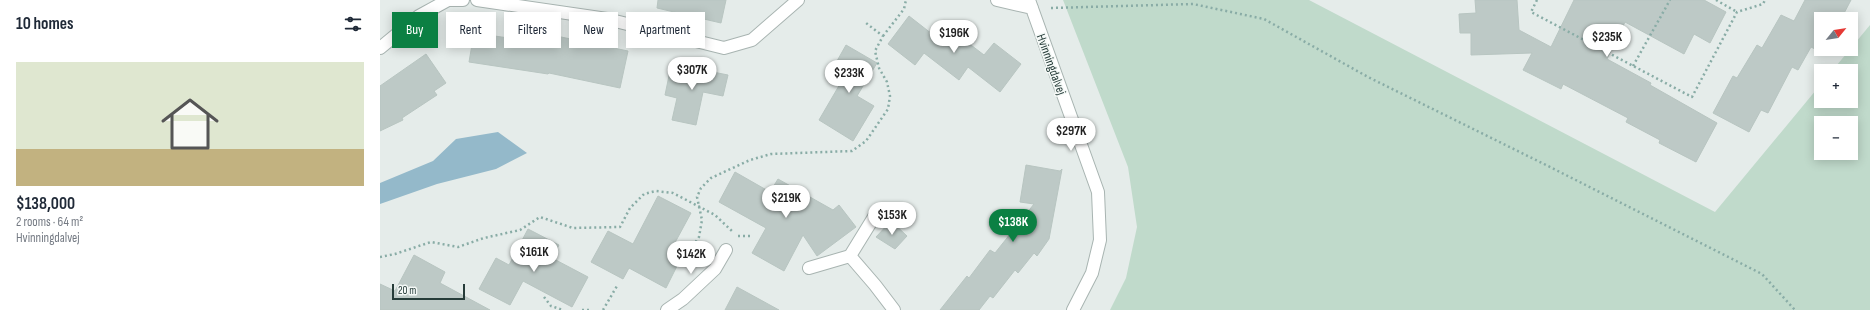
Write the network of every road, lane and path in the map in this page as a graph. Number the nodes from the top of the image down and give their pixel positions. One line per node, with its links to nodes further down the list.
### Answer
1 (463, 0): 14 (street)
2 (477, 0): 3 (street)
3 (798, 0)
4 (906, 0): 13 (path)
5 (997, 0): 10 (street)
6 (1537, 0): 15 (path)
7 (1670, 0): 15 (path)
8 (1716, 0): 11 (path)
9 (1765, 0): 11 (path)
10 (1031, 4): 32 (street, Hvinningdalvej); 33 (path)
11 (1737, 12): 15 (path)
12 (866, 23): 13 (path)
13 (883, 36): 16 (path)
14 (380, 48)
15 (1634, 66)
16 (699, 208): 18 (path); 21 (path); 23 (path)
17 (874, 216): 20 (street)
18 (750, 236)
19 (726, 250): 23 (street)
20 (850, 256): 22 (street); 31 (street)
21 (380, 257)
22 (809, 268)
23 (715, 269): 30 (street)
24 (617, 286): 29 (path)
25 (544, 297): 26 (path)
26 (563, 310)
27 (582, 310): 28 (path)
28 (589, 310)
29 (603, 310)
30 (667, 310)
31 (894, 310)
32 (1073, 310)
33 (1795, 310)

